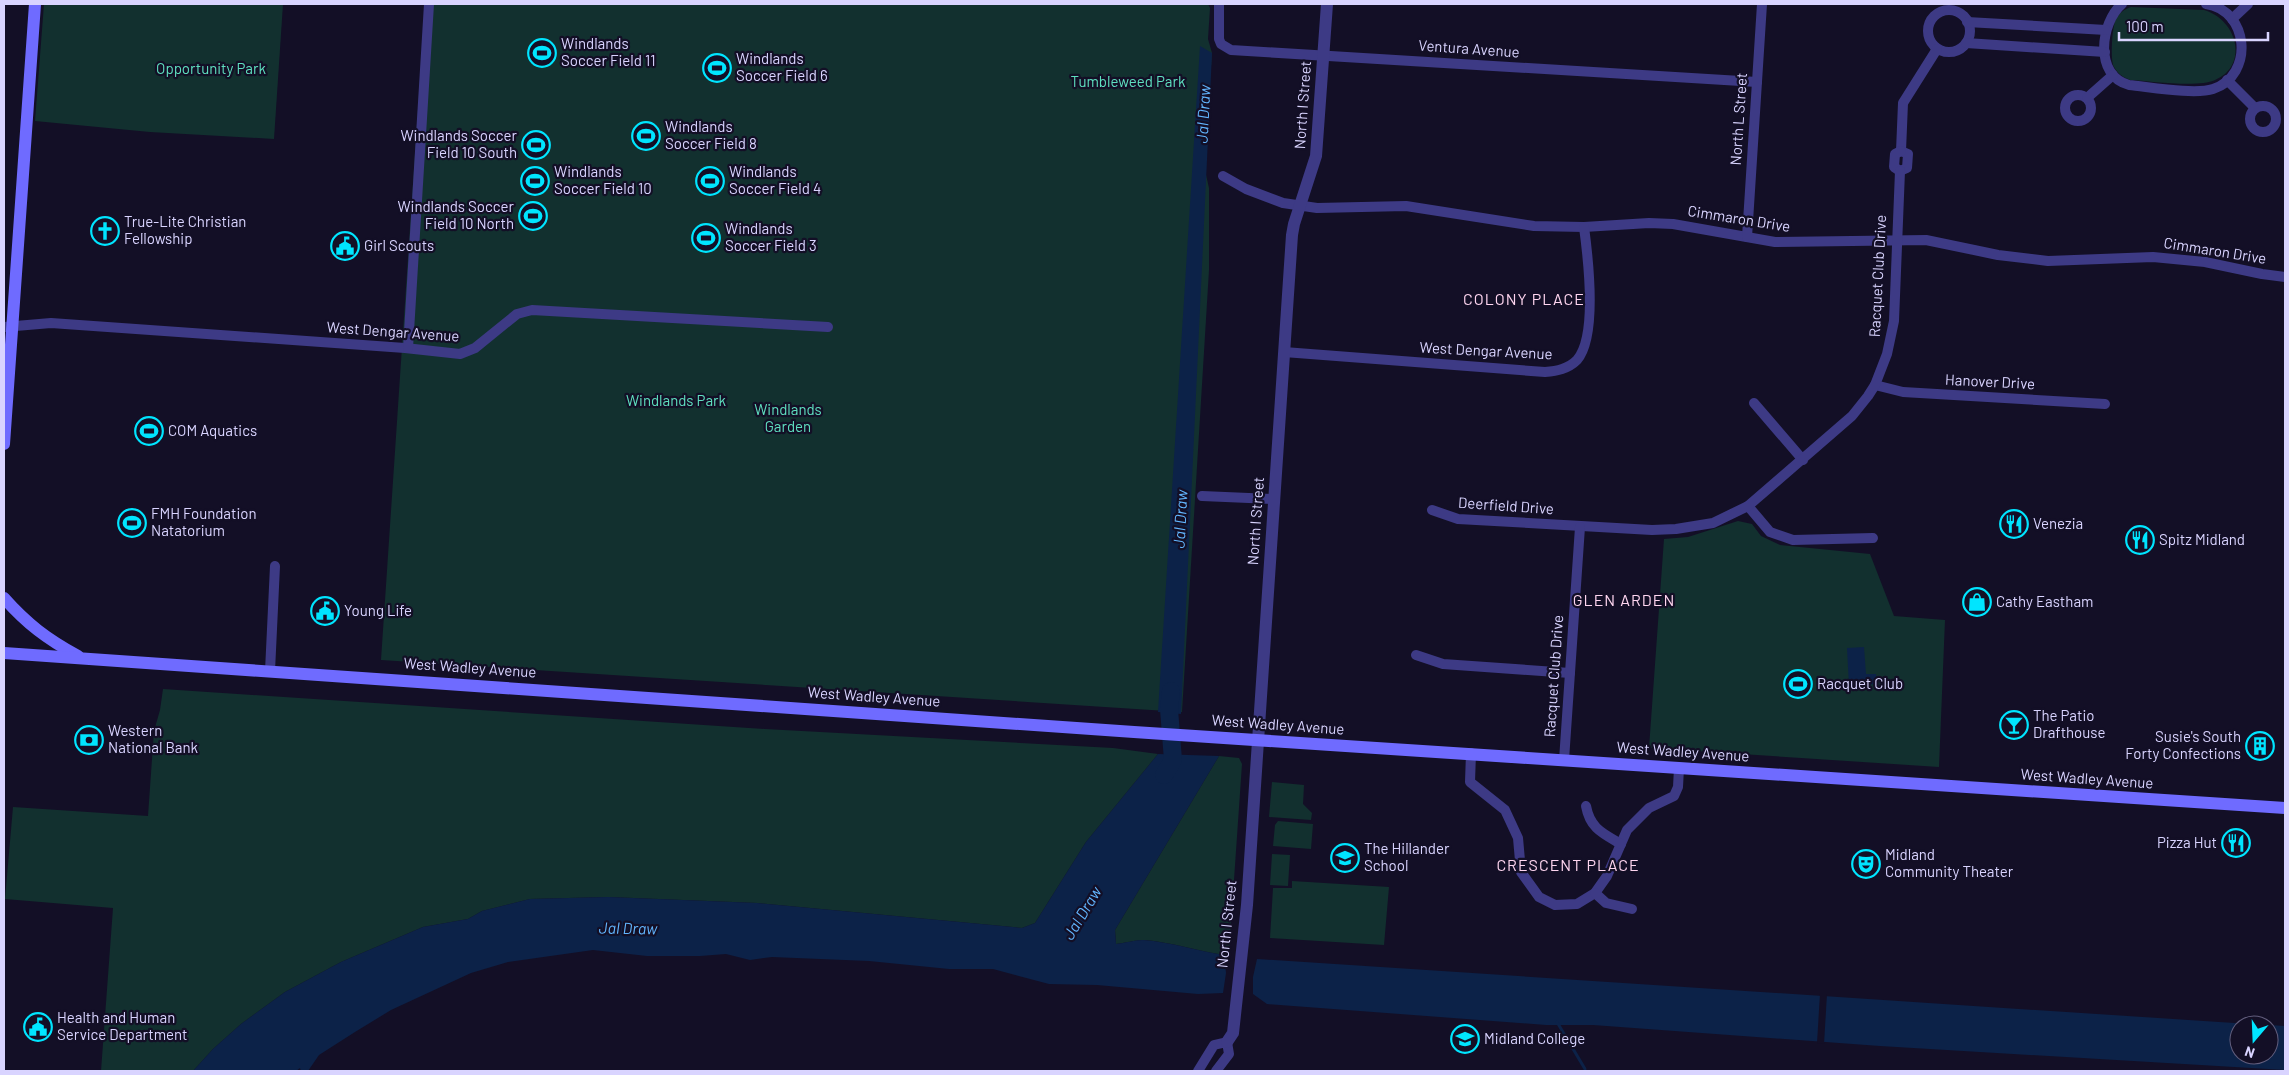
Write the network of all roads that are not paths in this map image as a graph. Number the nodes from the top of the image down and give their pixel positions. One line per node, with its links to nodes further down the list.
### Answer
1 (35, 4): 28 (main road)
2 (429, 4): 30 (street)
3 (1219, 4): 16 (street, Ventura Avenue)
4 (1327, 4): 16 (street, North I Street)
5 (1762, 4): 19 (street, North L Street)
6 (2206, 4): 10 (street)
7 (2248, 4): 10 (street)
8 (2118, 5): 12 (street)
9 (1940, 8): 11 (street); 14 (street)
10 (2232, 19): 18 (street)
11 (1967, 22): 12 (street); 13 (street)
12 (2106, 30): 15 (street)
13 (1966, 43): 14 (street); 15 (street)
14 (1938, 49): 26 (street, Racquet Club Drive)
15 (2105, 52): 17 (street)
16 (1323, 55): 19 (street, Ventura Avenue); 23 (street, North I Street)
17 (2113, 75): 18 (street); 20 (street)
18 (2228, 80): 21 (street)
19 (1757, 82): 25 (street, North L Street)
20 (2087, 98)
21 (2256, 108)
22 (1223, 176): 23 (street, Cimmaron Drive)
23 (1300, 206): 24 (street, Cimmaron Drive); 31 (street, North I Street)
24 (1584, 227): 25 (street, Cimmaron Drive); 31 (street, West Dengar Avenue)
25 (1747, 237): 26 (street, Cimmaron Drive)
26 (1896, 239): 27 (street, Cimmaron Drive); 32 (street, Racquet Club Drive)
27 (2285, 277)
28 (8, 326): 30 (street, West Dengar Avenue); 35 (main road)
29 (828, 327): 30 (street, West Dengar Avenue)
30 (408, 348)
31 (1284, 352): 38 (street, North I Street)
32 (1875, 386): 34 (street, Hanover Drive); 36 (street, Racquet Club Drive)
33 (1754, 403): 36 (street)
34 (2105, 404)
35 (4, 444)
36 (1803, 460): 39 (street, Racquet Club Drive)
37 (1202, 496): 38 (street)
38 (1274, 499): 50 (street, North I Street)
39 (1748, 506): 41 (street, Racquet Club Drive); 42 (street)
40 (1432, 510): 41 (street, Deerfield Drive)
41 (1580, 526): 49 (street, Racquet Club Drive)
42 (1873, 538)
43 (275, 566): 48 (street)
44 (4, 598): 47 (main road)
45 (4, 653): 47 (main road, West Wadley Avenue)
46 (1416, 656): 49 (street)
47 (82, 658): 48 (main road, West Wadley Avenue)
48 (270, 670): 50 (main road, West Wadley Avenue)
49 (1570, 673): 52 (street, Racquet Club Drive)
50 (1258, 740): 51 (main road, West Wadley Avenue); 59 (street, North I Street)
51 (1471, 754): 52 (main road, West Wadley Avenue); 57 (street)
52 (1564, 760): 53 (main road, West Wadley Avenue)
53 (1680, 768): 55 (main road, West Wadley Avenue); 56 (street)
54 (1586, 806): 56 (street)
55 (2285, 808)
56 (1621, 844): 57 (street)
57 (1595, 893): 58 (street)
58 (1632, 909)
59 (1227, 1042): 60 (street); 61 (street)
60 (1198, 1071)
61 (1216, 1071)

